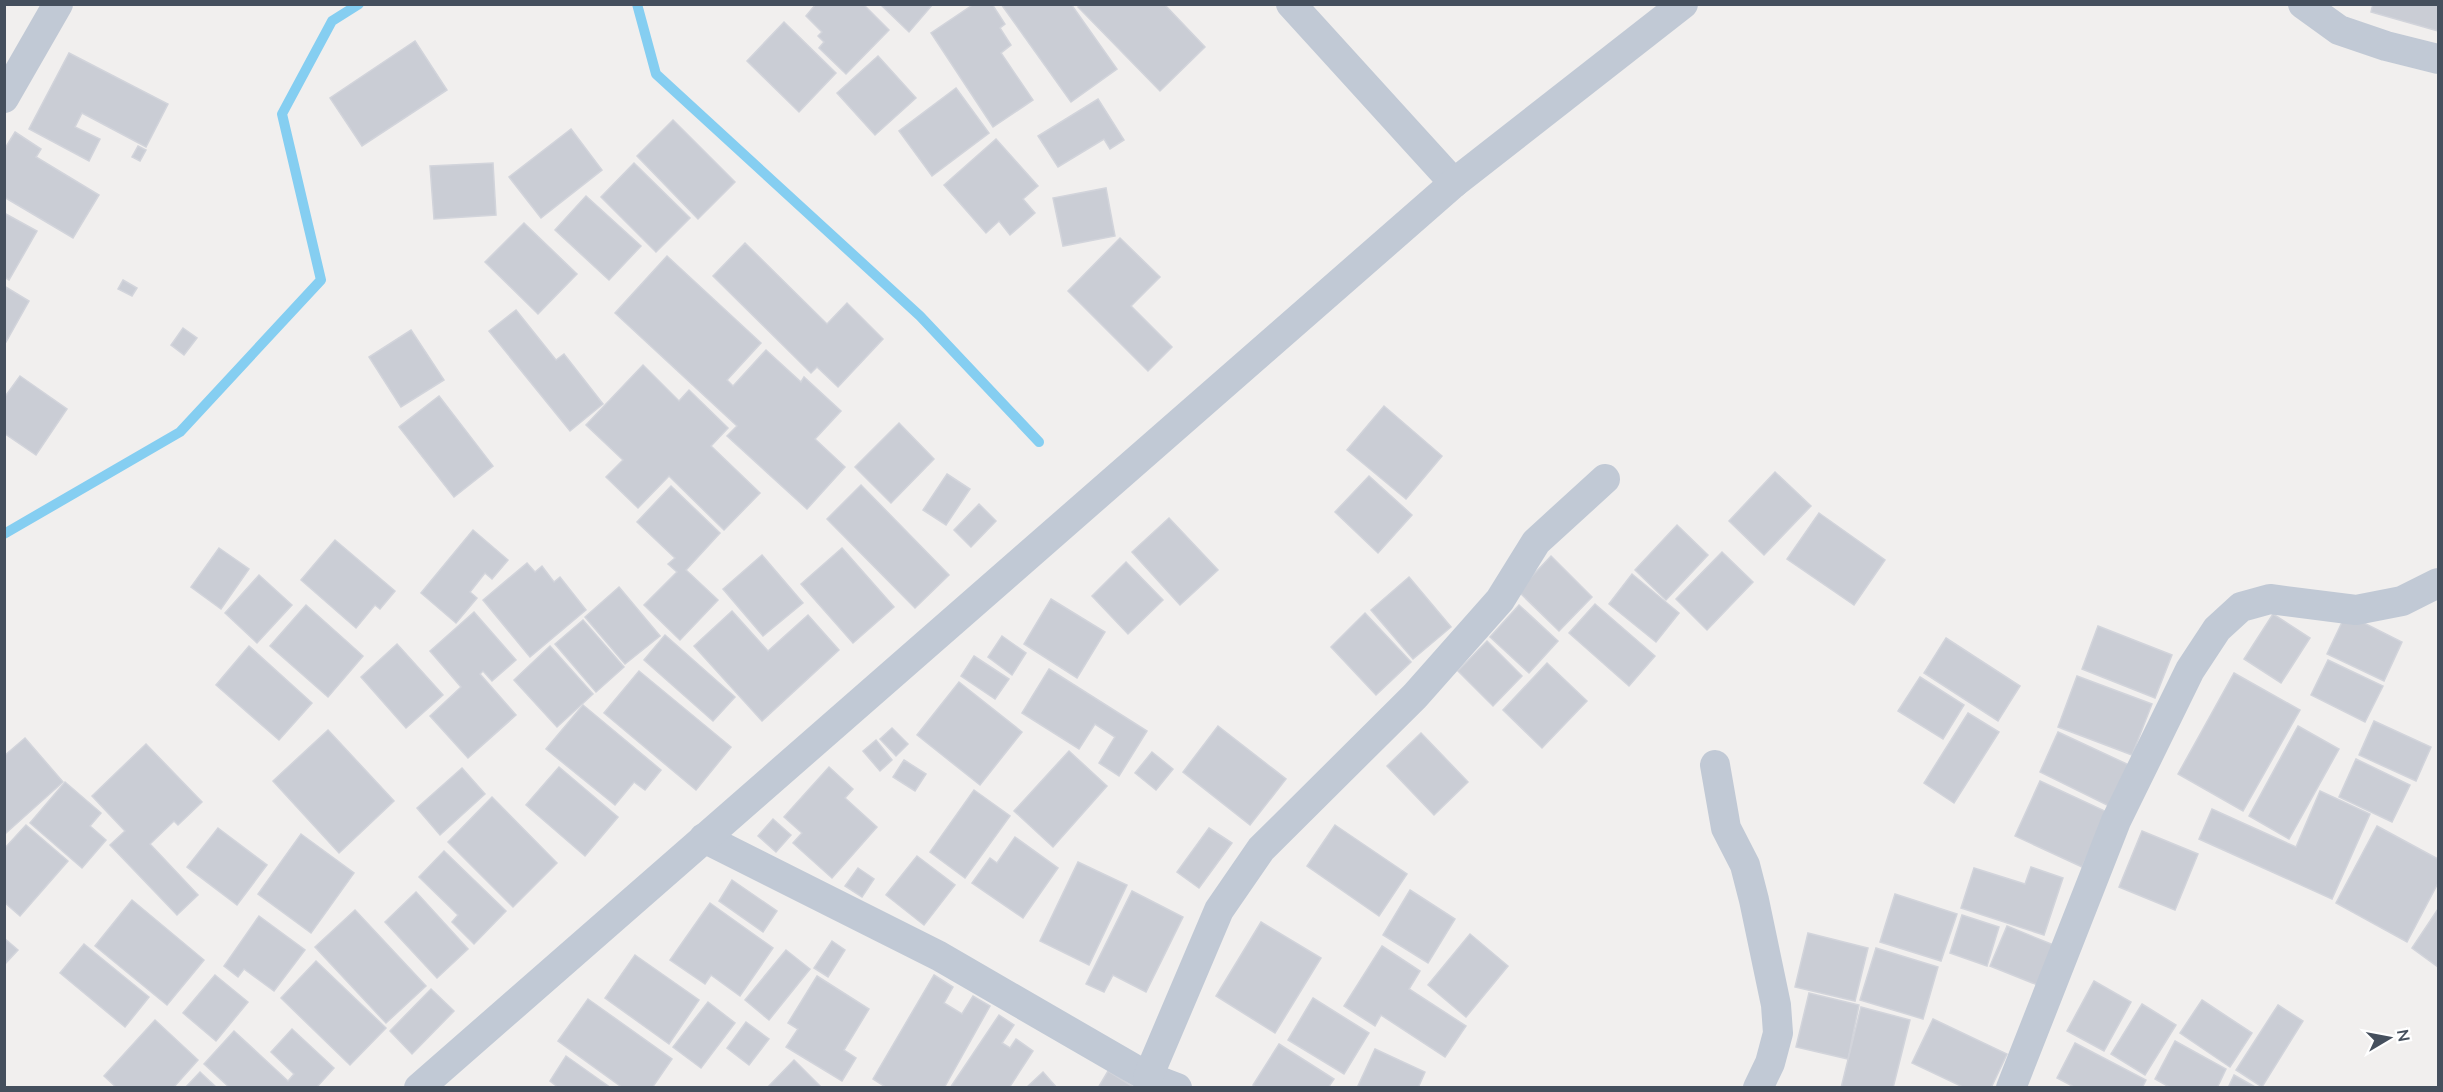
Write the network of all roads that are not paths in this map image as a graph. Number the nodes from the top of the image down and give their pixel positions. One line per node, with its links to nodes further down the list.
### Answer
1 (58, 4): 6 (street)
2 (1291, 4): 7 (street)
3 (1683, 4): 7 (street)
4 (2303, 4): 5 (street)
5 (2439, 59)
6 (4, 98)
7 (1454, 183): 11 (street)
8 (1605, 479): 12 (street)
9 (2439, 583): 16 (street)
10 (1715, 765): 15 (street)
11 (704, 838): 12 (street); 13 (street)
12 (1148, 1077): 14 (street)
13 (419, 1088)
14 (1177, 1088)
15 (1758, 1088)
16 (2011, 1088)

